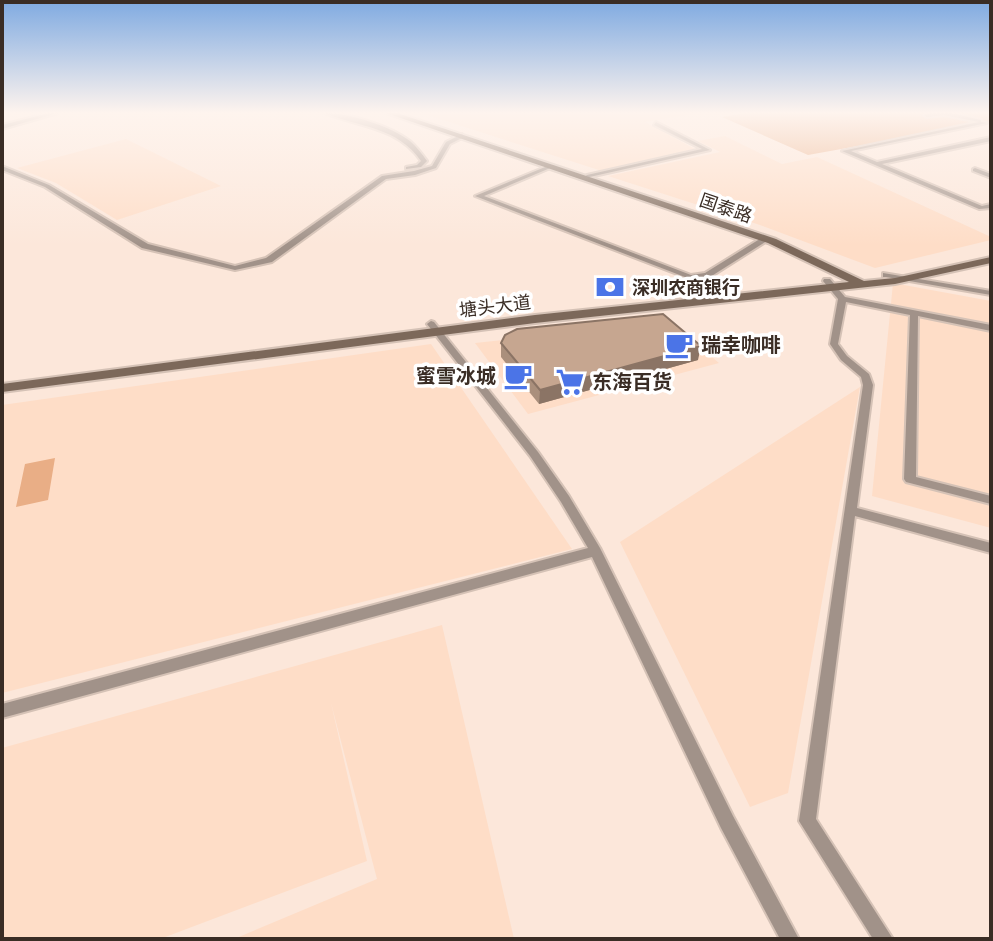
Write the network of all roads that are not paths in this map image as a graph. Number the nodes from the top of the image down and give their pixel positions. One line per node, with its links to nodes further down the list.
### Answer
1 (421, 157): 14 (street)
2 (440, 157): 14 (street)
3 (525, 157): 9 (street, 国泰路)
4 (536, 157): 12 (street, 国泰路)
5 (676, 157): 12 (street)
6 (859, 157): 8 (street)
7 (909, 157): 8 (street)
8 (876, 164): 15 (street)
9 (552, 166): 12 (street, 国泰路); 16 (street)
10 (991, 166): 13 (street)
11 (2, 168): 14 (street)
12 (592, 176): 16 (street, 国泰路); 20 (street, 国泰路)
13 (991, 176)
14 (384, 177)
15 (991, 206)
16 (766, 239): 20 (street, 国泰路)
17 (991, 252): 20 (street, 塘头大道)
18 (991, 260): 19 (street, 塘头大道)
19 (908, 278): 20 (street, 塘头大道); 22 (street)
20 (872, 279): 21 (street, 塘头大道)
21 (830, 284): 23 (street); 25 (street, 塘头大道)
22 (991, 293)
23 (842, 299): 24 (street); 30 (street)
24 (914, 313): 26 (street); 29 (street)
25 (434, 328): 27 (street, 塘头大道); 28 (street, 塘头大道); 32 (street)
26 (991, 328)
27 (2, 380)
28 (2, 388)
29 (991, 500)
30 (851, 511): 31 (street); 35 (street)
31 (991, 548)
32 (596, 551): 33 (street); 34 (street)
33 (2, 711)
34 (790, 939)
35 (884, 939)

